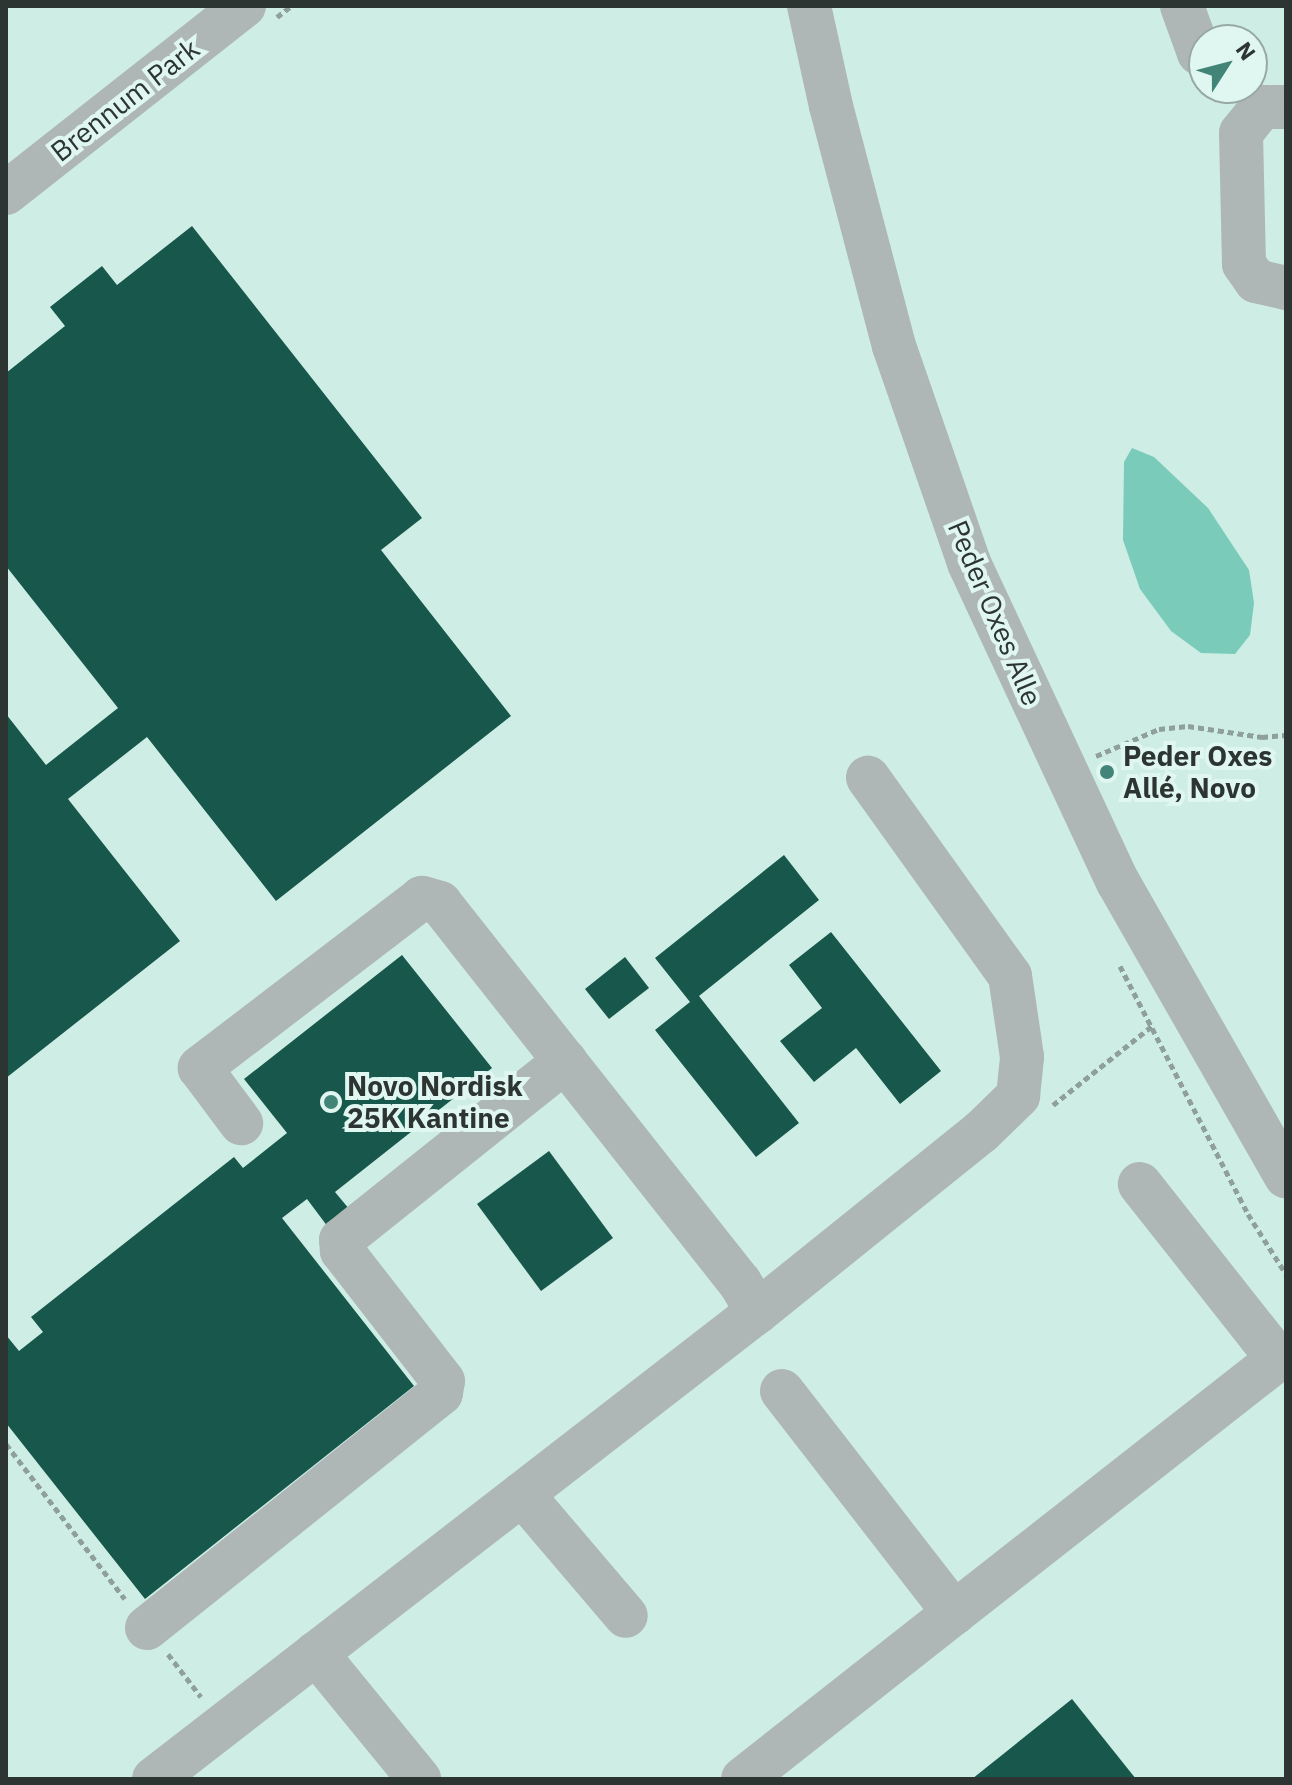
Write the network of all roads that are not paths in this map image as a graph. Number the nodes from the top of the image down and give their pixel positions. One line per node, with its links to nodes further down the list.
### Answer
1 (244, 6): 4 (street, Brennum Park)
2 (809, 6): 9 (street, Peder Oxes Alle)
3 (1262, 104): 5 (street)
4 (6, 193)
5 (1286, 288)
6 (868, 778): 11 (street)
7 (565, 1061): 8 (street); 11 (street); 16 (street)
8 (241, 1123)
9 (1286, 1177)
10 (1140, 1184): 14 (street)
11 (757, 1312): 13 (street)
12 (782, 1391): 14 (street)
13 (522, 1494): 15 (street); 17 (street)
14 (954, 1613): 20 (street)
15 (626, 1616)
16 (147, 1628)
17 (316, 1653): 18 (street); 19 (street)
18 (154, 1779)
19 (419, 1779)
20 (743, 1779)

